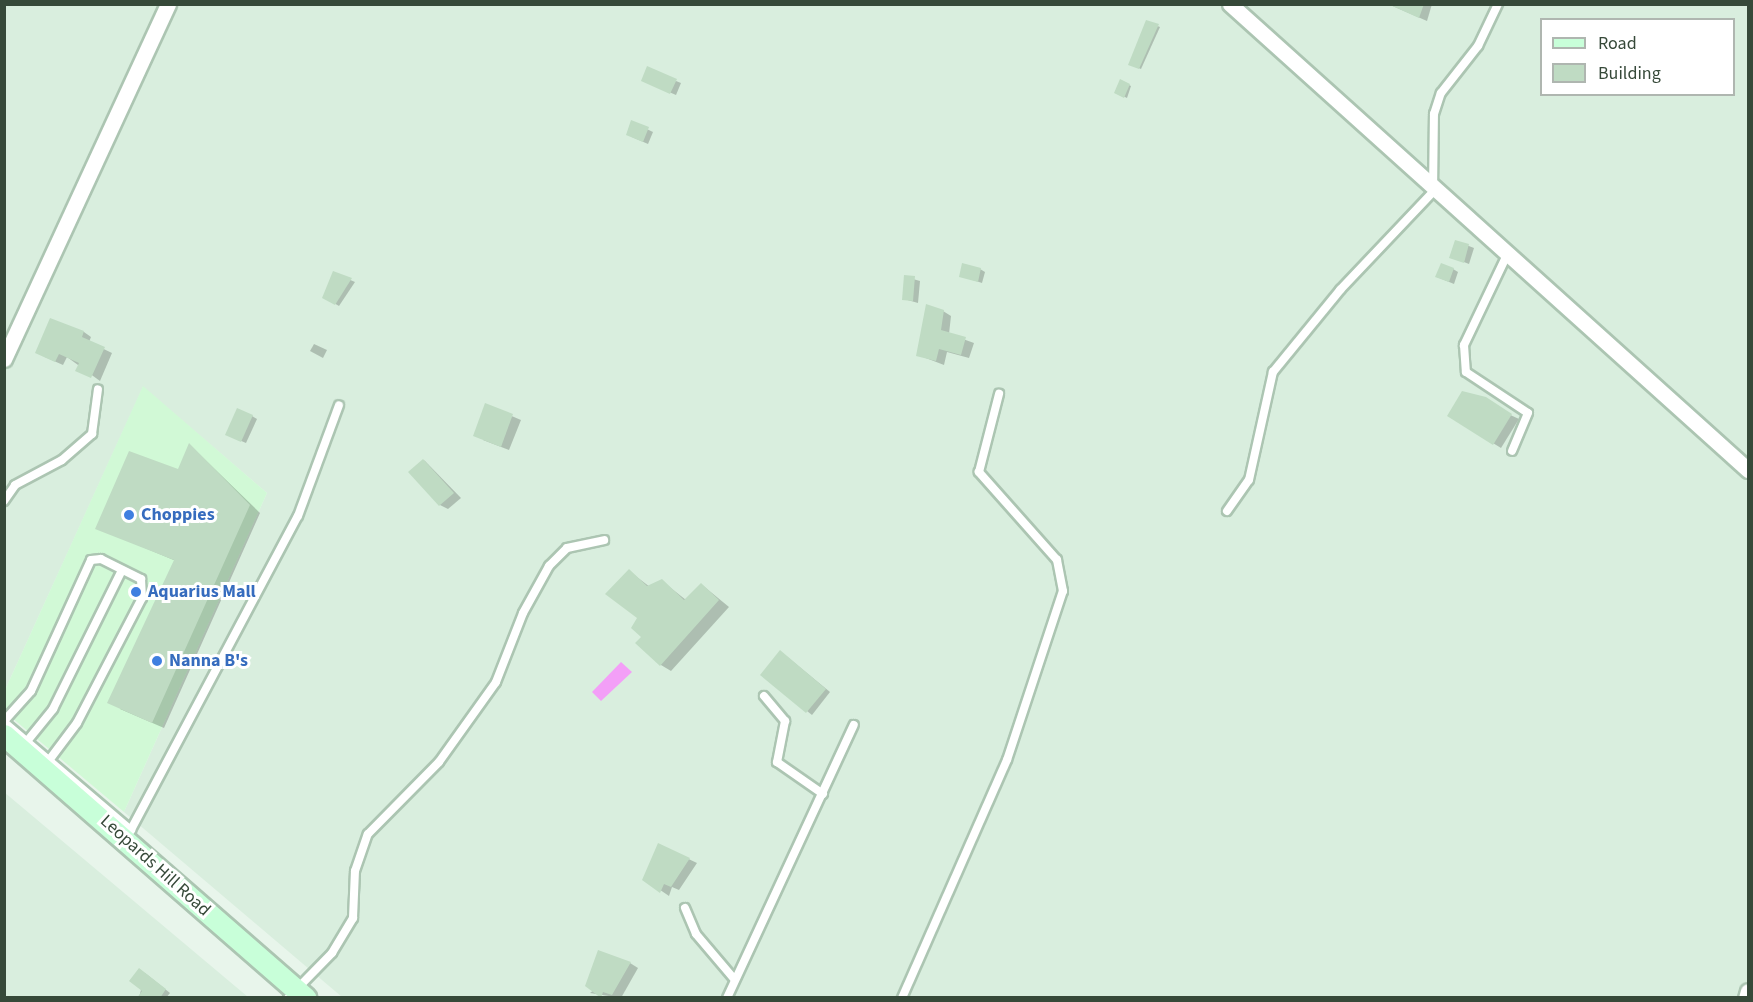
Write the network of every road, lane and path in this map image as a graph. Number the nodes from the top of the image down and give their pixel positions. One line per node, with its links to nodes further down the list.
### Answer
1 (168, 4): 6 (street)
2 (1230, 4): 4 (street)
3 (1498, 4): 4 (lane)
4 (1433, 192): 5 (street); 13 (lane)
5 (1506, 257): 10 (lane); 11 (street)
6 (4, 359)
7 (98, 389): 12 (lane)
8 (999, 394): 29 (lane)
9 (339, 405): 23 (lane)
10 (1512, 451)
11 (1749, 470)
12 (4, 501)
13 (1227, 511)
14 (604, 540): 27 (lane)
15 (122, 570): 17 (lane); 20 (lane); 21 (lane)
16 (764, 696): 22 (lane)
17 (4, 722): 20 (lane)
18 (854, 725): 22 (lane)
19 (4, 735): 23 (main road, Leopards Hill Road)
20 (28, 740): 21 (lane)
21 (50, 759): 23 (lane)
22 (823, 794): 25 (lane)
23 (128, 835): 27 (main road, Leopards Hill Road)
24 (685, 908): 25 (lane)
25 (735, 980): 28 (lane)
26 (1749, 991): 30 (street)
27 (296, 995)
28 (727, 998)
29 (902, 998)
30 (1746, 998)

